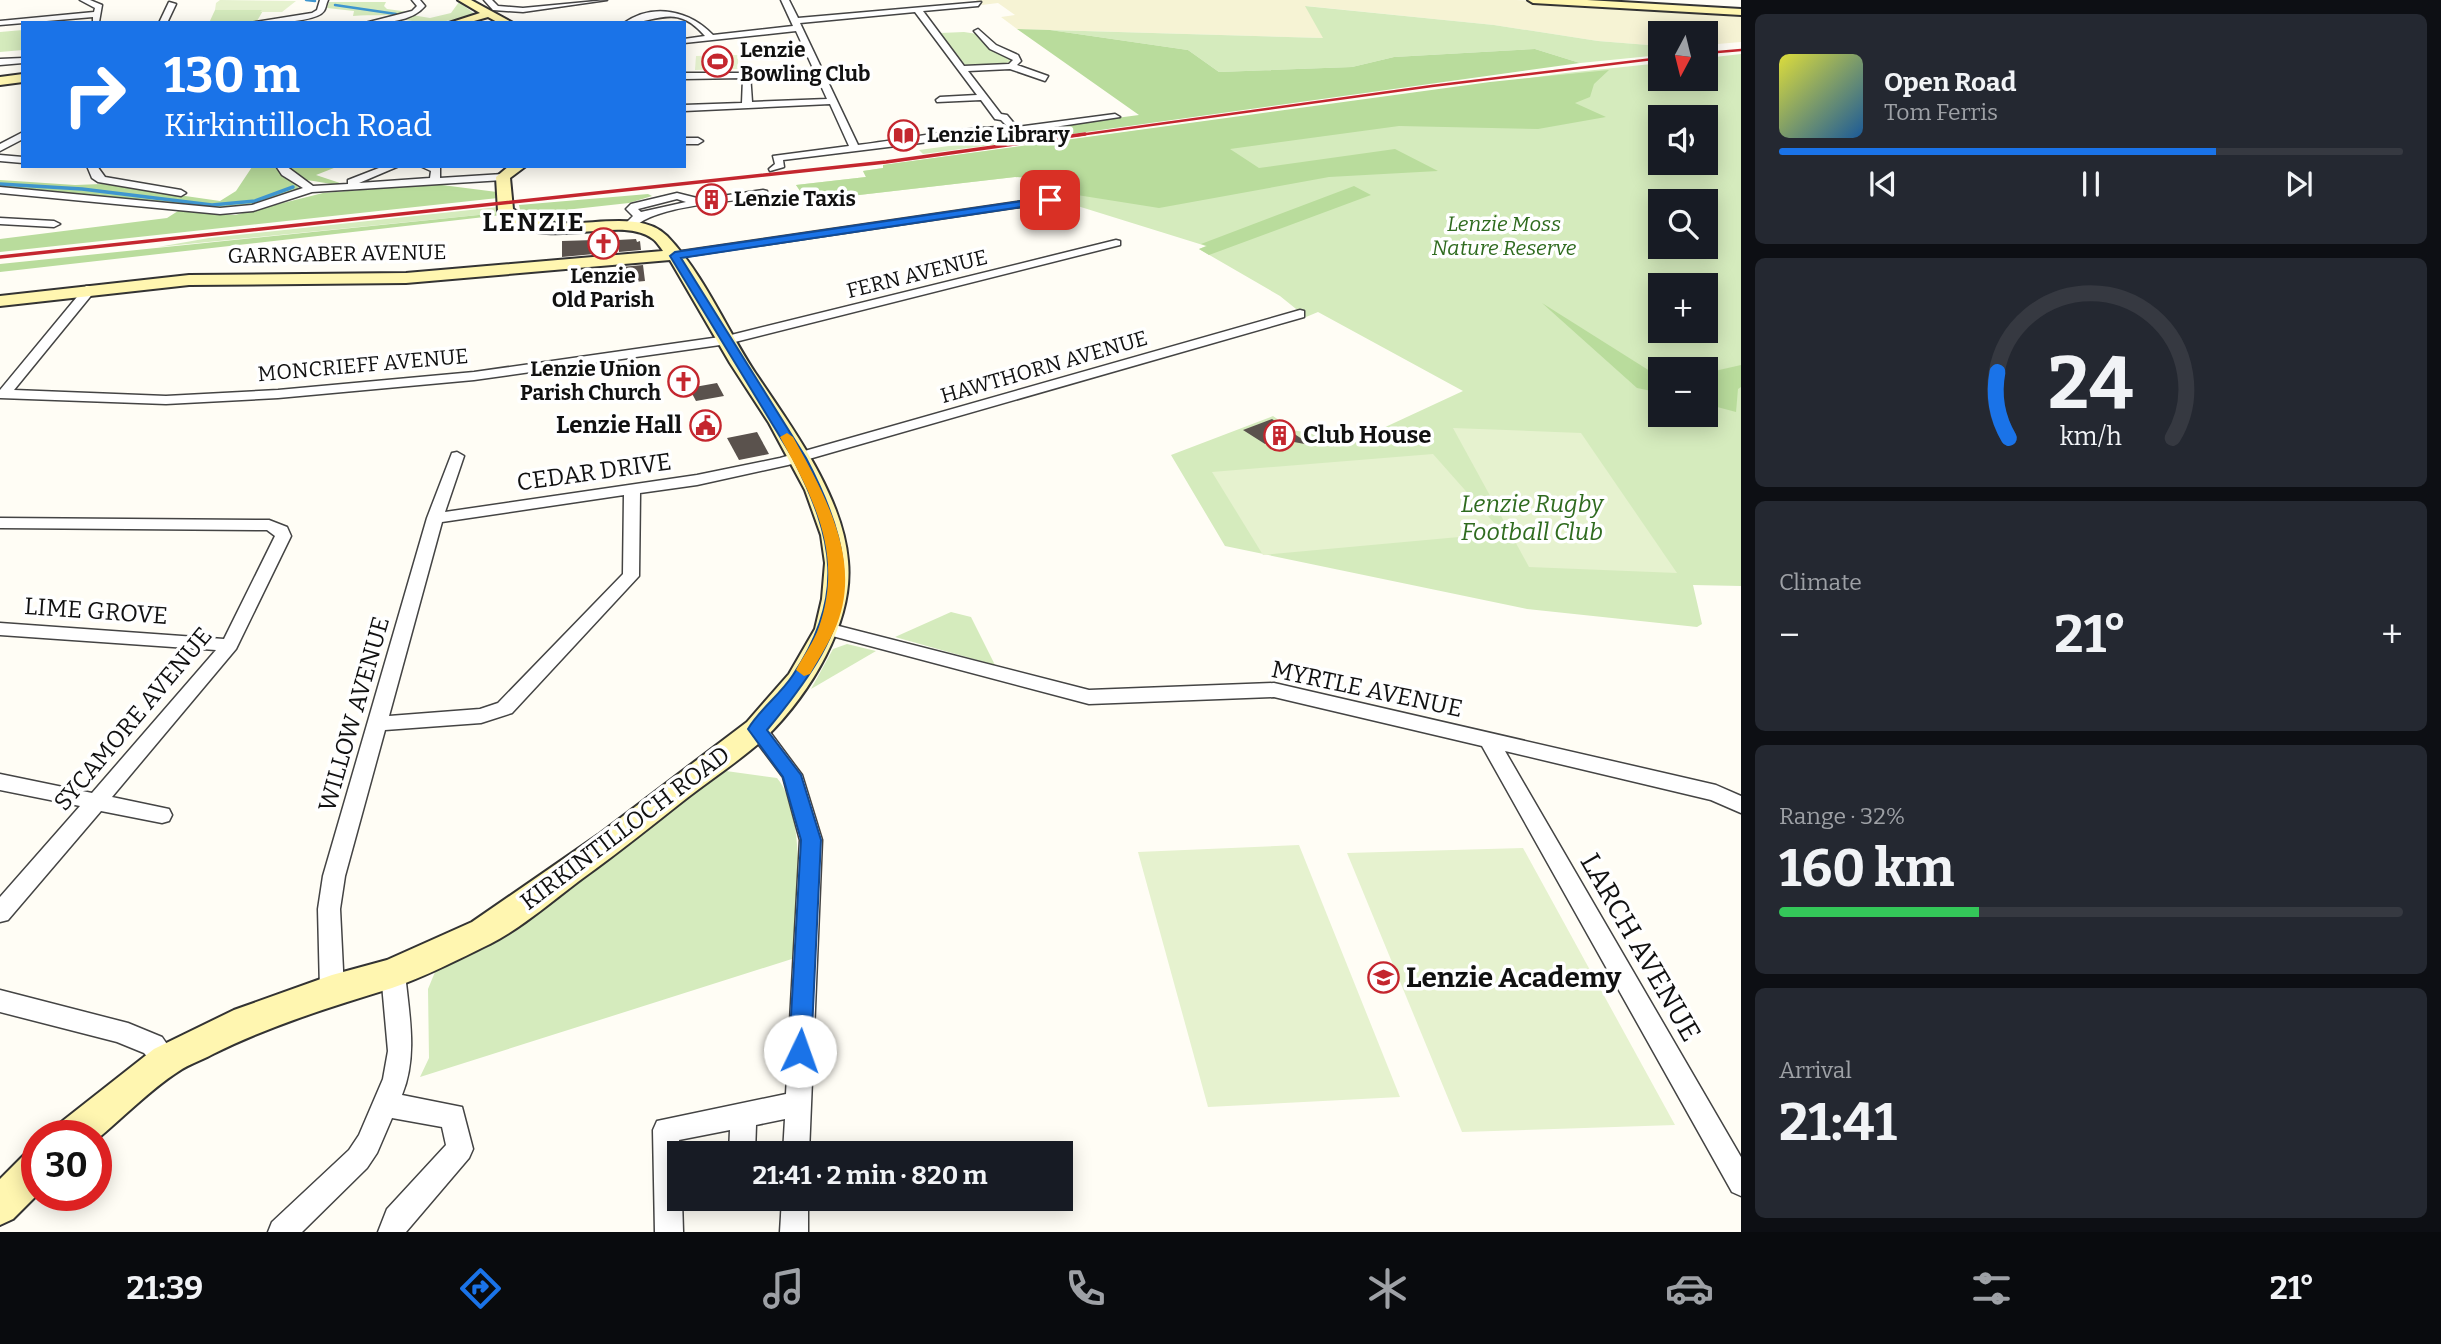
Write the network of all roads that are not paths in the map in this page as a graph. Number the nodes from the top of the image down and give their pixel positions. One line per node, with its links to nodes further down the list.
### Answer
1 (84, 0): 15 (street)
2 (324, 0): 18 (street)
3 (416, 0): 19 (street)
4 (463, 0): 13 (main road)
5 (488, 0): 6 (street)
6 (603, 0)
7 (785, 0): 26 (street)
8 (1532, 0): 12 (main road)
9 (976, 2): 11 (street)
10 (172, 4): 17 (street)
11 (917, 9): 26 (street); 33 (street)
12 (1741, 12)
13 (487, 14): 20 (main road); 21 (main road)
14 (643, 16): 22 (street); 23 (street); 28 (street)
15 (96, 19): 16 (street)
16 (48, 21)
17 (164, 21)
18 (269, 21)
19 (378, 21)
20 (461, 21)
21 (503, 21)
22 (617, 21)
23 (632, 21)
24 (21, 22): 25 (street)
25 (0, 23)
26 (796, 24): 28 (street); 40 (street)
27 (977, 30): 32 (street)
28 (711, 38): 29 (street)
29 (686, 41)
30 (21, 60): 31 (street)
31 (0, 62)
32 (1011, 66): 33 (street); 36 (street)
33 (962, 69): 38 (street)
34 (686, 76): 41 (street)
35 (21, 78): 37 (main road)
36 (1046, 80)
37 (0, 81)
38 (982, 97): 39 (street); 43 (street)
39 (940, 100)
40 (833, 102): 41 (street); 51 (street)
41 (747, 106): 42 (street)
42 (686, 108)
43 (998, 117): 45 (street); 46 (street)
44 (1115, 117): 46 (street)
45 (978, 130): 46 (street); 51 (street)
46 (1015, 130)
47 (21, 136): 50 (street)
48 (686, 141): 49 (street)
49 (698, 141)
50 (0, 148)
51 (855, 148): 59 (street)
52 (0, 158): 53 (street)
53 (21, 160)
54 (93, 168): 63 (street)
55 (282, 168): 64 (street)
56 (390, 168): 62 (street)
57 (432, 168): 61 (street)
58 (516, 168): 60 (main road)
59 (774, 169)
60 (503, 177): 61 (street); 69 (main road, KIRKINTILLOCH ROAD)
61 (435, 181): 64 (street)
62 (352, 182)
63 (180, 189)
64 (312, 189): 65 (street)
65 (0, 190)
66 (763, 193): 69 (street)
67 (1050, 200): 72 (street)
68 (0, 221): 70 (street)
69 (634, 221): 72 (main road, KIRKINTILLOCH ROAD)
70 (54, 224)
71 (1116, 243): 76 (street, FERN AVENUE)
72 (675, 256): 73 (main road, GARNGABER AVENUE); 76 (main road, KIRKINTILLOCH ROAD)
73 (90, 289): 74 (main road, GARNGABER AVENUE); 77 (street)
74 (0, 301)
75 (1300, 314): 79 (street, HAWTHORN AVENUE)
76 (727, 340): 77 (street, MONCRIEFF AVENUE); 79 (main road, KIRKINTILLOCH ROAD)
77 (2, 394)
78 (457, 456): 81 (street, WILLOW AVENUE)
79 (799, 458): 80 (street, CEDAR DRIVE); 84 (main road, KIRKINTILLOCH ROAD)
80 (632, 490): 81 (street, CEDAR DRIVE); 86 (street)
81 (435, 518): 86 (street, WILLOW AVENUE)
82 (0, 523): 85 (street, SYCAMORE AVENUE)
83 (0, 629): 85 (street, LIME GROVE)
84 (827, 629): 87 (main road, KIRKINTILLOCH ROAD); 88 (street, MYRTLE AVENUE)
85 (230, 645): 90 (street, SYCAMORE AVENUE)
86 (377, 724): 95 (street, WILLOW AVENUE)
87 (757, 729): 94 (main road, KIRKINTILLOCH ROAD); 98 (street)
88 (1489, 741): 91 (street, MYRTLE AVENUE); 105 (street, LARCH AVENUE)
89 (0, 782): 90 (street)
90 (98, 801): 92 (street); 93 (street, SYCAMORE AVENUE)
91 (1736, 802)
92 (162, 815)
93 (0, 913)
94 (393, 973): 95 (main road, KIRKINTILLOCH ROAD); 99 (street)
95 (332, 990): 97 (main road, KIRKINTILLOCH ROAD)
96 (0, 1001): 97 (street)
97 (166, 1060): 101 (main road, KIRKINTILLOCH ROAD)
98 (797, 1104): 100 (street); 104 (street)
99 (385, 1105): 110 (street); 111 (street)
100 (743, 1114): 102 (street); 103 (street)
101 (93, 1120)
102 (667, 1141)
103 (742, 1141)
104 (796, 1141)
105 (1741, 1183)
106 (21, 1184): 107 (main road)
107 (0, 1206)
108 (670, 1211): 112 (street)
109 (795, 1211): 113 (street)
110 (282, 1232)
111 (392, 1232)
112 (668, 1232)
113 (794, 1232)

